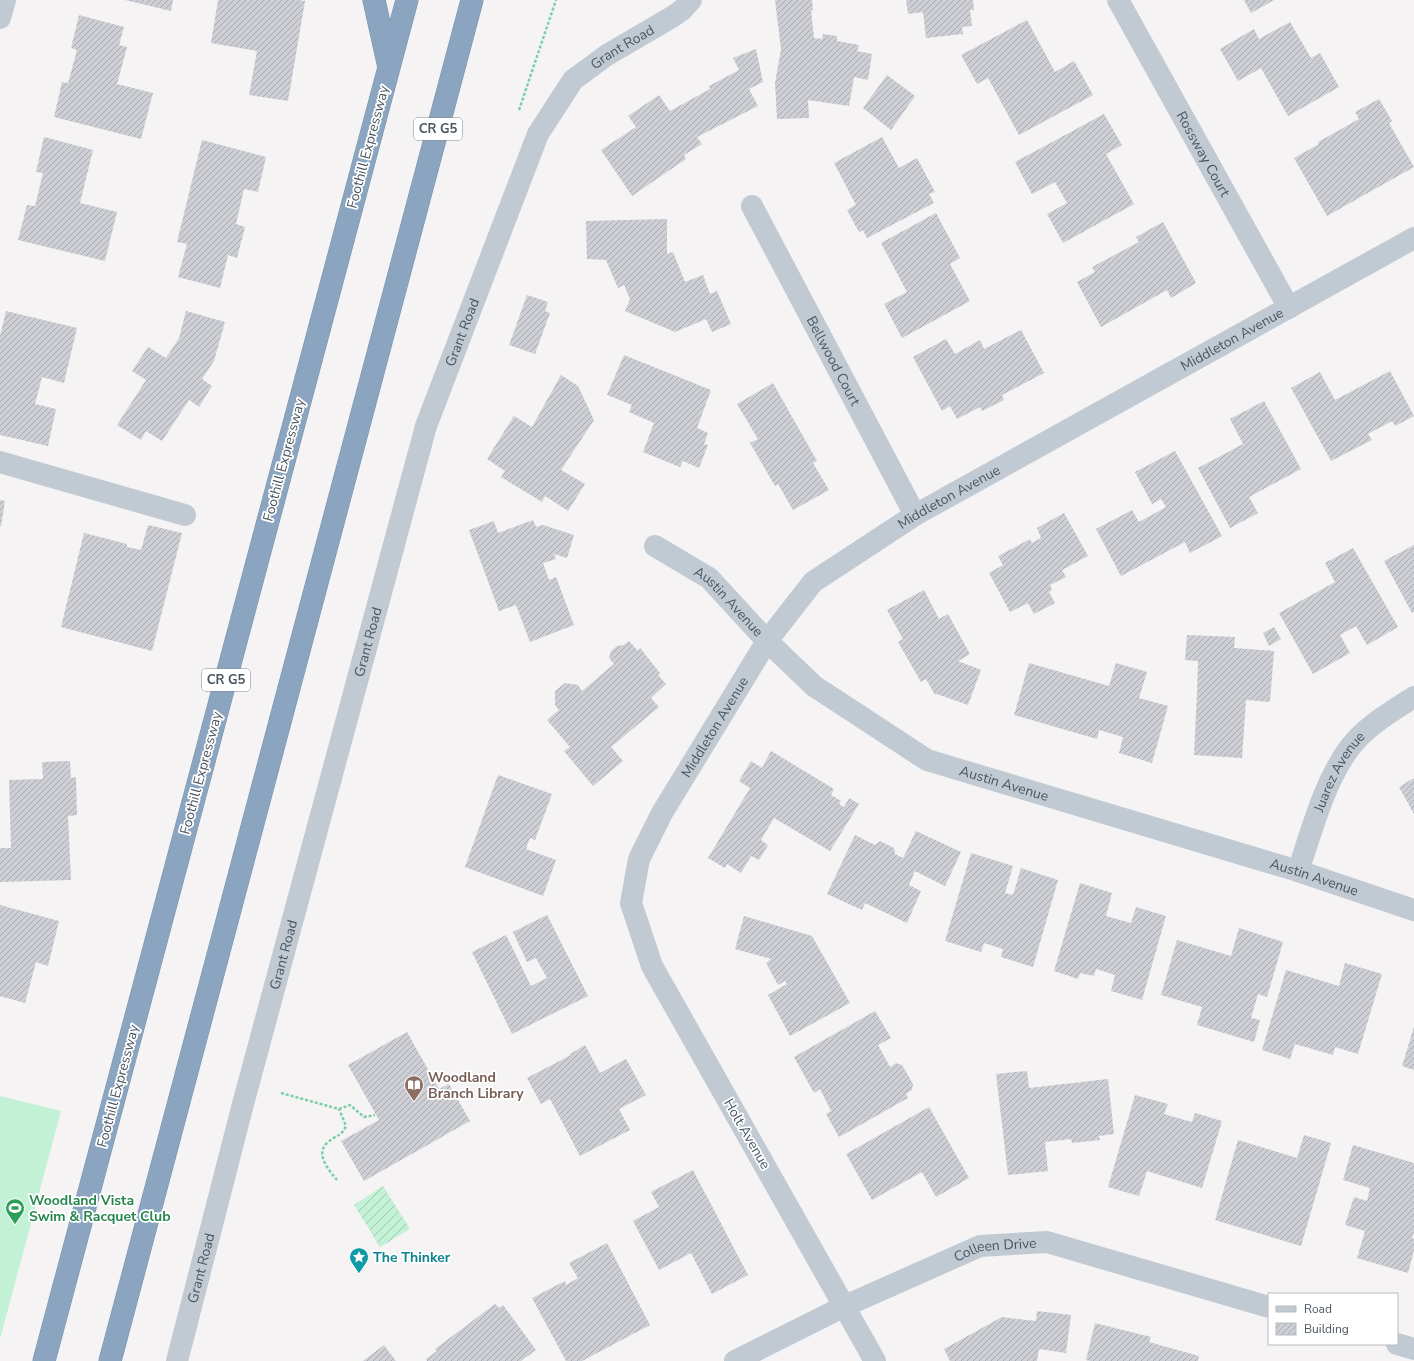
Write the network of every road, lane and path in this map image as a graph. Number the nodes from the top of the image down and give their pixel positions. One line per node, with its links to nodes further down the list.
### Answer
1 (5, 0): 8 (street)
2 (374, 0): 9 (highway)
3 (407, 0): 9 (highway, Foothill Expressway / CR G5)
4 (556, 0): 10 (path)
5 (691, 0): 33 (street, Grant Road)
6 (1118, 0): 13 (street, Rossway Court)
7 (472, 1): 32 (highway, CR G5)
8 (0, 18)
9 (389, 68): 31 (highway, Foothill Expressway / CR G5)
10 (518, 113)
11 (752, 206): 16 (street, Bellwood Court)
12 (1414, 238): 13 (street, Middleton Avenue)
13 (1289, 308): 16 (street, Middleton Avenue)
14 (0, 462): 15 (street)
15 (185, 515)
16 (915, 515): 18 (street, Middleton Avenue)
17 (655, 546): 18 (street, Austin Avenue)
18 (767, 641): 20 (street, Austin Avenue); 21 (street, Middleton Avenue)
19 (1414, 697): 20 (street, Juarez Avenue)
20 (1298, 871): 22 (street, Austin Avenue)
21 (631, 903): 27 (street, Holt Avenue)
22 (1414, 910)
23 (281, 1093): 24 (path)
24 (339, 1109): 25 (path); 26 (path)
25 (376, 1115)
26 (337, 1180)
27 (845, 1306): 28 (street, Colleen Drive); 34 (street, Colleen Drive); 35 (street, Holt Avenue)
28 (1268, 1307)
29 (1398, 1344): 30 (street)
30 (1414, 1349)
31 (44, 1361)
32 (110, 1361)
33 (176, 1361)
34 (735, 1361)
35 (875, 1361)

